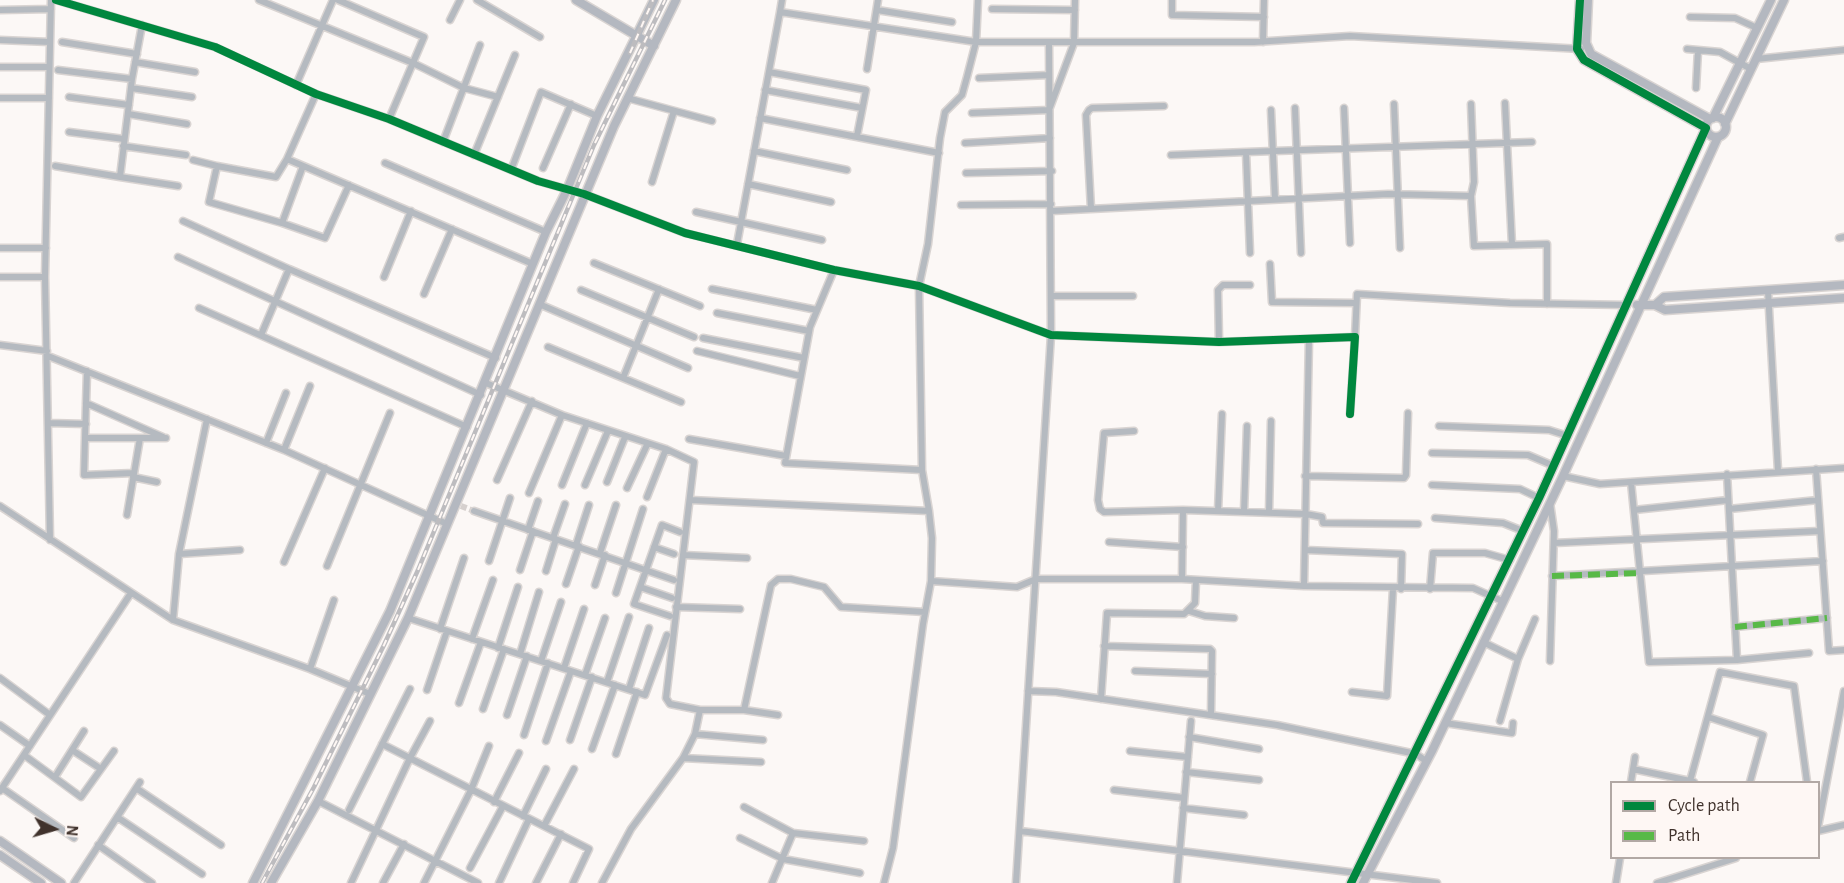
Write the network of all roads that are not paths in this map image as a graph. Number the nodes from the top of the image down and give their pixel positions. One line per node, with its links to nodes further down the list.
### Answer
1 (51, 0): 21 (street)
2 (56, 0): 31 (street)
3 (259, 0): 32 (street)
4 (333, 0): 32 (street)
5 (338, 0): 55 (street)
6 (460, 0): 29 (street)
7 (477, 0): 35 (street)
8 (576, 0): 36 (street)
9 (654, 0): 36 (street)
10 (676, 0): 45 (street)
11 (782, 0): 26 (street)
12 (878, 0): 24 (street)
13 (978, 0): 40 (street)
14 (1075, 0): 25 (street)
15 (1172, 0): 27 (street)
16 (1264, 0): 27 (street)
17 (1580, 0): 46 (street)
18 (1588, 0): 46 (street)
19 (1771, 0): 34 (street)
20 (1784, 0): 52 (street)
21 (51, 9): 23 (street); 38 (street)
22 (992, 9): 25 (street)
23 (0, 10)
24 (877, 10): 30 (street); 33 (street)
25 (1075, 10): 43 (street)
26 (780, 12): 33 (street); 62 (street)
27 (1264, 17): 41 (street)
28 (1690, 17): 34 (street)
29 (450, 20)
30 (952, 22)
31 (142, 25): 50 (street); 66 (street)
32 (322, 26): 55 (street); 66 (street)
33 (875, 26): 40 (street); 58 (street)
34 (1756, 28): 54 (street)
35 (540, 37)
36 (637, 37): 45 (street); 92 (street)
37 (0, 40): 38 (street)
38 (50, 42): 57 (street)
39 (62, 42): 50 (street)
40 (976, 42): 42 (street); 116 (street)
41 (1263, 42): 43 (street); 46 (street)
42 (1049, 43): 43 (street); 63 (street)
43 (1074, 43): 87 (street)
44 (480, 45): 68 (street)
45 (654, 45): 76 (street)
46 (1582, 49): 95 (street); 99 (street)
47 (1687, 49): 48 (street)
48 (1698, 50): 54 (street); 69 (street)
49 (1844, 51): 52 (street)
50 (137, 54): 53 (street)
51 (514, 55): 74 (street)
52 (1756, 59): 59 (street)
53 (135, 62): 61 (street); 65 (street)
54 (1740, 62): 59 (street); 95 (street)
55 (413, 63): 68 (street); 94 (street)
56 (0, 67): 57 (street)
57 (50, 68): 75 (street)
58 (867, 69)
59 (1751, 69): 98 (street)
60 (58, 70): 65 (street)
61 (195, 72)
62 (769, 72): 70 (street); 84 (street)
63 (1049, 75): 64 (street); 87 (street)
64 (979, 78)
65 (132, 79): 67 (street)
66 (296, 85): 71 (street)
67 (131, 88): 73 (street); 82 (street)
68 (464, 88): 74 (street); 104 (street)
69 (1696, 88)
70 (765, 90): 84 (street); 93 (street)
71 (316, 94): 94 (street); 120 (street)
72 (69, 97): 82 (street)
73 (192, 97)
74 (498, 97): 118 (street)
75 (49, 98): 77 (street); 160 (street)
76 (627, 98): 89 (street); 137 (street)
77 (0, 99)
78 (1505, 103): 108 (street)
79 (571, 104): 92 (street); 126 (street); 127 (street)
80 (1394, 104): 110 (street)
81 (1471, 104): 109 (street)
82 (129, 105): 91 (street)
83 (1164, 106): 147 (street)
84 (862, 108): 101 (street)
85 (1295, 108): 113 (street)
86 (1344, 108): 111 (street)
87 (1049, 110): 90 (street); 103 (street)
88 (1271, 110): 115 (street)
89 (674, 111): 96 (street); 132 (street)
90 (972, 113)
91 (128, 114): 97 (street); 105 (street)
92 (597, 116): 136 (street)
93 (760, 118): 101 (street); 112 (street)
94 (389, 119): 104 (street)
95 (1711, 119): 98 (street); 99 (street)
96 (712, 122)
97 (188, 124)
98 (1725, 124): 102 (street)
99 (1706, 128): 102 (street); 190 (street)
100 (69, 132): 105 (street)
101 (857, 136): 116 (street)
102 (1718, 137): 189 (street)
103 (1050, 138): 107 (street); 129 (street)
104 (442, 141): 118 (street)
105 (123, 142): 117 (street); 131 (street)
106 (1532, 142): 108 (street)
107 (965, 143)
108 (1506, 143): 109 (street); 158 (street)
109 (1474, 144): 110 (street); 140 (street)
110 (1396, 146): 111 (street); 138 (street)
111 (1346, 148): 113 (street); 139 (street)
112 (754, 151): 128 (street); 133 (street)
113 (1297, 151): 115 (street); 141 (street)
114 (1246, 152): 115 (street); 119 (street); 143 (street)
115 (1272, 152): 142 (street)
116 (939, 153): 175 (street)
117 (186, 155)
118 (474, 155): 127 (street)
119 (1171, 155)
120 (286, 159): 124 (street); 125 (street)
121 (193, 160): 124 (street)
122 (385, 163): 154 (street)
123 (55, 166): 131 (street)
124 (217, 166): 151 (street)
125 (303, 166): 134 (street); 151 (street)
126 (543, 168)
127 (511, 170): 136 (street)
128 (847, 170)
129 (1052, 171): 130 (street); 146 (street)
130 (966, 173)
131 (120, 177): 135 (street)
132 (652, 182)
133 (748, 184): 144 (street); 152 (street)
134 (349, 185): 148 (street); 151 (street)
135 (178, 186)
136 (567, 190): 137 (street); 154 (street)
137 (585, 194): 157 (street); 187 (street)
138 (1398, 194): 139 (street); 140 (street); 161 (street)
139 (1349, 196): 141 (street); 156 (street)
140 (1471, 196): 158 (street)
141 (1299, 198): 142 (street); 163 (street)
142 (1275, 199): 143 (street)
143 (1248, 200): 147 (street); 162 (street)
144 (831, 202)
145 (961, 205): 146 (street)
146 (1051, 207): 147 (street); 181 (street)
147 (1091, 209)
148 (411, 212): 153 (street); 171 (street)
149 (696, 212): 152 (street)
150 (183, 221): 168 (street)
151 (282, 222)
152 (741, 222): 155 (street); 157 (street)
153 (452, 229): 166 (street); 180 (street)
154 (546, 232): 166 (street)
155 (822, 240)
156 (1350, 243)
157 (737, 244): 169 (street)
158 (1512, 245): 188 (street)
159 (0, 248): 160 (street)
160 (46, 248): 170 (street)
161 (1400, 248)
162 (1250, 253)
163 (1301, 253)
164 (178, 257): 184 (street)
165 (594, 263): 178 (street)
166 (533, 264): 210 (street)
167 (1270, 264): 185 (street)
168 (290, 268): 184 (street); 210 (street)
169 (834, 270): 175 (street); 194 (street)
170 (45, 277): 172 (street); 209 (street)
171 (384, 277)
172 (0, 278)
173 (1250, 285): 204 (street)
174 (1844, 285): 179 (street)
175 (919, 286): 199 (street); 254 (street)
176 (712, 289): 194 (street)
177 (581, 290): 196 (street)
178 (659, 290): 192 (street); 196 (street)
179 (1768, 291): 186 (street); 191 (street)
180 (424, 294)
181 (1051, 296): 182 (street); 199 (street)
182 (1133, 296)
183 (1844, 298): 186 (street)
184 (276, 301): 198 (street); 220 (street)
185 (1356, 303): 188 (street); 201 (street)
186 (1768, 303): 191 (street); 255 (street)
187 (539, 304): 207 (street); 218 (street)
188 (1547, 304): 190 (street)
189 (1641, 304): 190 (street); 191 (street); 258 (street)
190 (1627, 305): 239 (street)
191 (1655, 305)
192 (700, 306)
193 (199, 308): 198 (street)
194 (817, 310): 197 (street)
195 (717, 313): 197 (street)
196 (647, 317): 200 (street); 207 (street)
197 (809, 332): 211 (street)
198 (261, 335): 236 (street)
199 (1051, 335): 204 (street); 331 (street)
200 (694, 337)
201 (1354, 337): 203 (street); 227 (street)
202 (703, 338): 211 (street)
203 (1309, 339): 204 (street); 259 (street)
204 (1219, 342)
205 (0, 345): 209 (street)
206 (548, 347): 215 (street)
207 (636, 347): 212 (street); 215 (street)
208 (697, 351): 214 (street)
209 (48, 353): 213 (street); 231 (street)
210 (496, 358): 216 (street)
211 (804, 358): 214 (street)
212 (688, 368)
213 (87, 371): 223 (street); 229 (street)
214 (800, 376): 249 (street)
215 (623, 378): 222 (street)
216 (486, 383): 218 (street); 220 (street)
217 (310, 386): 247 (street)
218 (503, 390): 221 (street); 296 (street)
219 (286, 393): 244 (street)
220 (481, 395): 236 (street)
221 (532, 401): 228 (street); 260 (street)
222 (681, 402)
223 (86, 403): 233 (street); 242 (street)
224 (390, 413): 264 (street)
225 (1408, 413): 259 (street)
226 (1222, 414): 288 (street)
227 (1350, 414)
228 (562, 415): 232 (street); 269 (street)
229 (207, 419): 244 (street); 313 (street)
230 (1271, 421): 290 (street)
231 (48, 423): 233 (street); 305 (street)
232 (586, 423): 237 (street); 265 (street)
233 (86, 424): 241 (street)
234 (1247, 426): 289 (street)
235 (1439, 426): 239 (street)
236 (468, 427): 293 (street)
237 (608, 431): 240 (street); 266 (street)
238 (1134, 431): 284 (street)
239 (1568, 436): 250 (street)
240 (625, 437): 245 (street); 262 (street)
241 (86, 438): 242 (street); 257 (street)
242 (140, 438): 257 (street)
243 (689, 439): 249 (street)
244 (266, 442): 247 (street)
245 (647, 445): 246 (street); 268 (street)
246 (666, 449): 270 (street); 273 (street)
247 (284, 450): 251 (street)
248 (1432, 453): 250 (street)
249 (786, 456): 254 (street)
250 (1554, 466): 272 (street)
251 (325, 468): 264 (street); 322 (street)
252 (1844, 468): 253 (street)
253 (1816, 469): 255 (street); 275 (street)
254 (922, 470): 287 (street)
255 (1778, 471): 256 (street)
256 (1727, 474): 263 (street); 274 (street)
257 (133, 475): 261 (street); 292 (street)
258 (1563, 476): 263 (street); 277 (street)
259 (1305, 477): 291 (street)
260 (497, 480)
261 (157, 482)
262 (607, 482)
263 (1631, 482): 285 (street)
264 (360, 483): 293 (street); 324 (street)
265 (562, 485)
266 (585, 485)
267 (1432, 485): 272 (street)
268 (627, 488)
269 (529, 493)
270 (647, 497)
271 (510, 498): 295 (street)
272 (1539, 498): 299 (street)
273 (690, 500): 287 (street); 316 (street)
274 (1728, 500): 283 (street); 285 (street)
275 (1818, 500): 283 (street); 300 (street)
276 (538, 501): 298 (street)
277 (1550, 503): 307 (street); 351 (street)
278 (565, 504): 303 (street)
279 (589, 505): 308 (street)
280 (616, 505): 314 (street)
281 (0, 506): 305 (street)
282 (643, 509): 323 (street)
283 (1729, 509): 302 (street)
284 (1184, 510): 288 (street); 310 (street)
285 (1634, 510): 304 (street)
286 (474, 511): 295 (street)
287 (929, 511): 336 (street)
288 (1218, 511): 289 (street)
289 (1244, 512): 290 (street)
290 (1269, 513): 291 (street)
291 (1306, 514): 297 (street); 312 (street)
292 (126, 515)
293 (431, 516): 296 (street); 393 (street)
294 (1435, 518): 299 (street)
295 (502, 520): 298 (street); 320 (street)
296 (447, 524): 360 (street)
297 (1418, 524)
298 (531, 530): 303 (street); 327 (street)
299 (1523, 531): 319 (street)
300 (1820, 531): 302 (street); 321 (street)
301 (680, 532): 309 (street)
302 (1730, 534): 304 (street); 325 (street)
303 (555, 539): 308 (street); 328 (street)
304 (1637, 539): 307 (street); 329 (street)
305 (50, 540): 346 (street)
306 (1109, 542): 310 (street)
307 (1554, 543): 330 (street)
308 (577, 546): 314 (street); 337 (street)
309 (654, 547): 315 (street); 326 (street)
310 (1183, 547): 332 (street)
311 (240, 550): 313 (street)
312 (1305, 550): 339 (street); 343 (street)
313 (179, 554): 365 (street)
314 (603, 554): 323 (street); 338 (street)
315 (674, 554)
316 (683, 555): 318 (street); 353 (street)
317 (465, 558): 367 (street)
318 (747, 558)
319 (1510, 560): 344 (street); 348 (street)
320 (489, 561)
321 (1822, 561): 325 (street); 363 (street)
322 (284, 562)
323 (625, 562): 326 (street); 347 (street)
324 (327, 566)
325 (1731, 566): 329 (street); 366 (street)
326 (646, 569): 334 (street); 341 (street)
327 (520, 570)
328 (546, 571)
329 (1640, 573): 330 (street); 381 (street)
330 (1552, 576): 382 (street)
331 (1036, 579): 332 (street); 336 (street); 397 (street)
332 (1182, 579): 335 (street)
333 (493, 580): 371 (street)
334 (674, 580)
335 (1196, 580): 339 (street); 356 (street)
336 (931, 581): 357 (street)
337 (566, 584)
338 (595, 585)
339 (1304, 586): 342 (street)
340 (518, 587): 375 (street)
341 (640, 587): 349 (street); 358 (street)
342 (1393, 589): 343 (street); 400 (street)
343 (1401, 589): 344 (street)
344 (1430, 590): 348 (street)
345 (539, 592): 378 (street)
346 (131, 593): 365 (street); 407 (street)
347 (616, 593)
348 (1493, 597): 351 (street); 435 (street)
349 (672, 598)
350 (334, 600): 385 (street)
351 (1502, 601): 373 (street)
352 (561, 602): 383 (street)
353 (676, 607): 355 (street); 405 (street)
354 (584, 609): 384 (street)
355 (740, 609)
356 (1189, 611): 362 (street); 374 (street)
357 (925, 612): 406 (street); 509 (street)
358 (670, 616)
359 (629, 617): 391 (street)
360 (408, 618): 367 (street); 401 (street)
361 (605, 618): 389 (street)
362 (1233, 618)
363 (1827, 618): 366 (street); 376 (street)
364 (1535, 619): 380 (street)
365 (173, 620): 385 (street)
366 (1735, 627): 381 (street)
367 (440, 628): 369 (street)
368 (649, 628): 395 (street)
369 (447, 631): 371 (street); 396 (street)
370 (667, 635): 399 (street)
371 (472, 639): 372 (street)
372 (481, 642): 375 (street); 403 (street)
373 (1483, 642): 380 (street); 415 (street)
374 (1104, 646): 388 (street); 402 (street)
375 (501, 648): 378 (street); 404 (street)
376 (1844, 650)
377 (1809, 653): 381 (street)
378 (520, 654): 379 (street)
379 (527, 656): 383 (street); 408 (street)
380 (1518, 659): 414 (street)
381 (1737, 660)
382 (1550, 661)
383 (544, 662): 384 (street); 420 (street)
384 (564, 668): 386 (street)
385 (310, 669): 393 (street)
386 (571, 670): 389 (street); 423 (street)
387 (1135, 671): 388 (street)
388 (1212, 674): 410 (street)
389 (589, 676): 391 (street); 424 (street)
390 (0, 678): 407 (street)
391 (607, 682): 392 (street)
392 (615, 685): 395 (street); 428 (street)
393 (354, 686): 401 (street); 498 (street)
394 (410, 689): 425 (street)
395 (629, 689): 399 (street)
396 (427, 690)
397 (1029, 691): 402 (street); 473 (street)
398 (1844, 691): 468 (street)
399 (637, 692): 434 (street)
400 (1352, 692)
401 (370, 694): 459 (street)
402 (1101, 699): 410 (street)
403 (459, 703)
404 (483, 709)
405 (700, 710): 406 (street); 419 (street)
406 (744, 710): 409 (street)
407 (50, 715): 426 (street)
408 (507, 715)
409 (778, 715)
410 (1211, 715): 435 (street)
411 (1708, 717): 452 (street); 453 (street); 454 (street)
412 (430, 721): 439 (street)
413 (1191, 721): 421 (street)
414 (1500, 721)
415 (1445, 723): 416 (street); 441 (street)
416 (1513, 723)
417 (0, 725): 426 (street)
418 (84, 731): 430 (street)
419 (695, 734): 422 (street); 440 (street)
420 (524, 735)
421 (1189, 737): 429 (street); 437 (street)
422 (763, 740)
423 (546, 741)
424 (570, 741)
425 (382, 744): 439 (street); 464 (street)
426 (30, 746): 436 (street)
427 (489, 746): 456 (street)
428 (592, 749)
429 (1259, 749)
430 (72, 750): 443 (street); 448 (street)
431 (114, 751): 443 (street)
432 (1130, 751): 437 (street)
433 (519, 753): 460 (street)
434 (616, 754)
435 (1416, 754): 441 (street); 490 (street)
436 (24, 755): 448 (street); 455 (street)
437 (1188, 757): 447 (street)
438 (1635, 757): 445 (street)
439 (410, 758): 456 (street); 472 (street)
440 (683, 758): 442 (street); 507 (street)
441 (1426, 761): 492 (street)
442 (761, 762)
443 (101, 769): 448 (street)
444 (574, 769): 470 (street)
445 (1633, 769): 450 (street); 451 (street)
446 (546, 770): 467 (street)
447 (1186, 772): 449 (street); 458 (street)
448 (54, 777)
449 (1259, 780)
450 (1631, 781)
451 (1687, 781)
452 (1692, 781)
453 (1751, 781)
454 (1806, 781)
455 (1, 790): 476 (street)
456 (471, 790): 460 (street); 488 (street)
457 (1114, 790): 458 (street)
458 (1184, 798): 463 (street)
459 (318, 801): 472 (street); 499 (street)
460 (494, 802): 461 (street)
461 (502, 806): 467 (street); 489 (street)
462 (744, 807): 474 (street)
463 (1183, 808): 465 (street); 483 (street)
464 (349, 810)
465 (1244, 815)
466 (117, 817): 481 (street); 482 (street); 493 (street)
467 (526, 817): 470 (street); 504 (street)
468 (1820, 818)
469 (1844, 825): 471 (street)
470 (544, 826): 475 (street)
471 (1820, 829)
472 (378, 830): 480 (street); 500 (street)
473 (1020, 831): 483 (street); 510 (street)
474 (793, 833): 479 (street); 485 (street)
475 (561, 834): 505 (street); 506 (street)
476 (74, 838)
477 (740, 838): 485 (street)
478 (0, 841): 495 (street)
479 (864, 841)
480 (404, 844): 488 (street); 501 (street)
481 (98, 845): 496 (street); 497 (street)
482 (221, 845)
483 (1180, 851): 490 (street); 511 (street)
484 (0, 855): 494 (street)
485 (783, 859): 491 (street); 508 (street)
486 (1620, 859): 515 (street)
487 (1733, 859): 516 (street)
488 (436, 861): 502 (street); 503 (street)
489 (470, 868)
490 (1357, 872): 492 (street); 512 (street)
491 (860, 873)
492 (1368, 873): 513 (street); 514 (street)
493 (202, 874)
494 (40, 883)
495 (61, 883)
496 (74, 883)
497 (152, 883)
498 (253, 883)
499 (271, 883)
500 (351, 883)
501 (383, 883)
502 (424, 883)
503 (478, 883)
504 (499, 883)
505 (536, 883)
506 (573, 883)
507 (602, 883)
508 (772, 883)
509 (884, 883)
510 (1016, 883)
511 (1176, 883)
512 (1351, 883)
513 (1363, 883)
514 (1437, 883)
515 (1616, 883)
516 (1657, 883)

